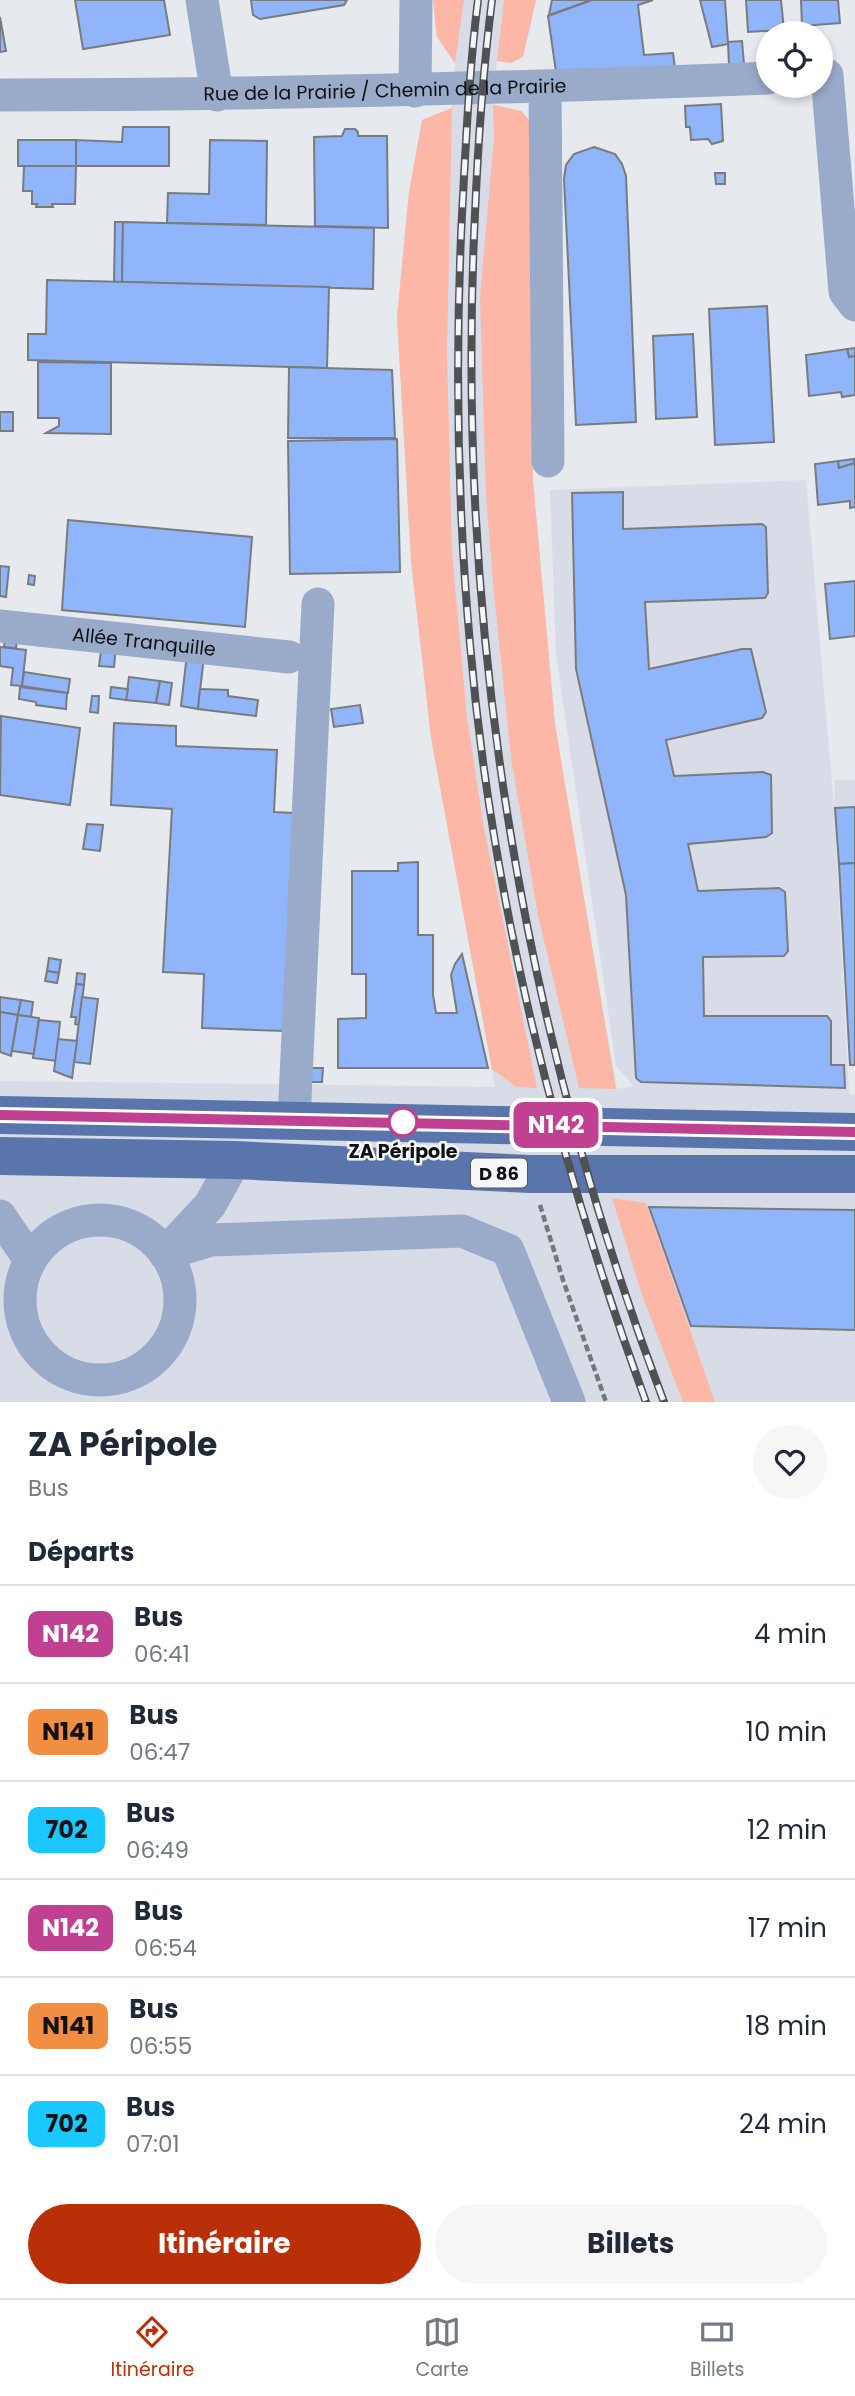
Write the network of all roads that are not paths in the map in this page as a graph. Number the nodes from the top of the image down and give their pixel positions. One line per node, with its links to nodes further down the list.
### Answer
1 (202, 0): 8 (street)
2 (416, 0): 6 (street)
3 (834, 75): 9 (street)
4 (756, 78): 5 (street, Rue de la Prairie / Chemin de la Prairie)
5 (545, 87): 6 (street, Rue de la Prairie / Chemin de la Prairie); 10 (street)
6 (415, 90): 8 (street, Rue de la Prairie / Chemin de la Prairie)
7 (0, 95): 8 (street, Rue de la Prairie / Chemin de la Prairie)
8 (217, 95)
9 (855, 305)
10 (548, 461)
11 (318, 604): 15 (street)
12 (0, 626): 13 (street, Allée Tranquille)
13 (289, 657)
14 (0, 1115): 15 (main road)
15 (294, 1120): 16 (main road)
16 (855, 1132)
17 (0, 1156): 18 (main road, D 86)
18 (235, 1160): 19 (main road, D 86); 21 (street)
19 (855, 1174)
20 (0, 1216): 22 (street)
21 (165, 1254): 22 (street); 23 (street); 24 (street)
22 (15, 1255): 23 (street)
23 (96, 1391)
24 (569, 1402)

